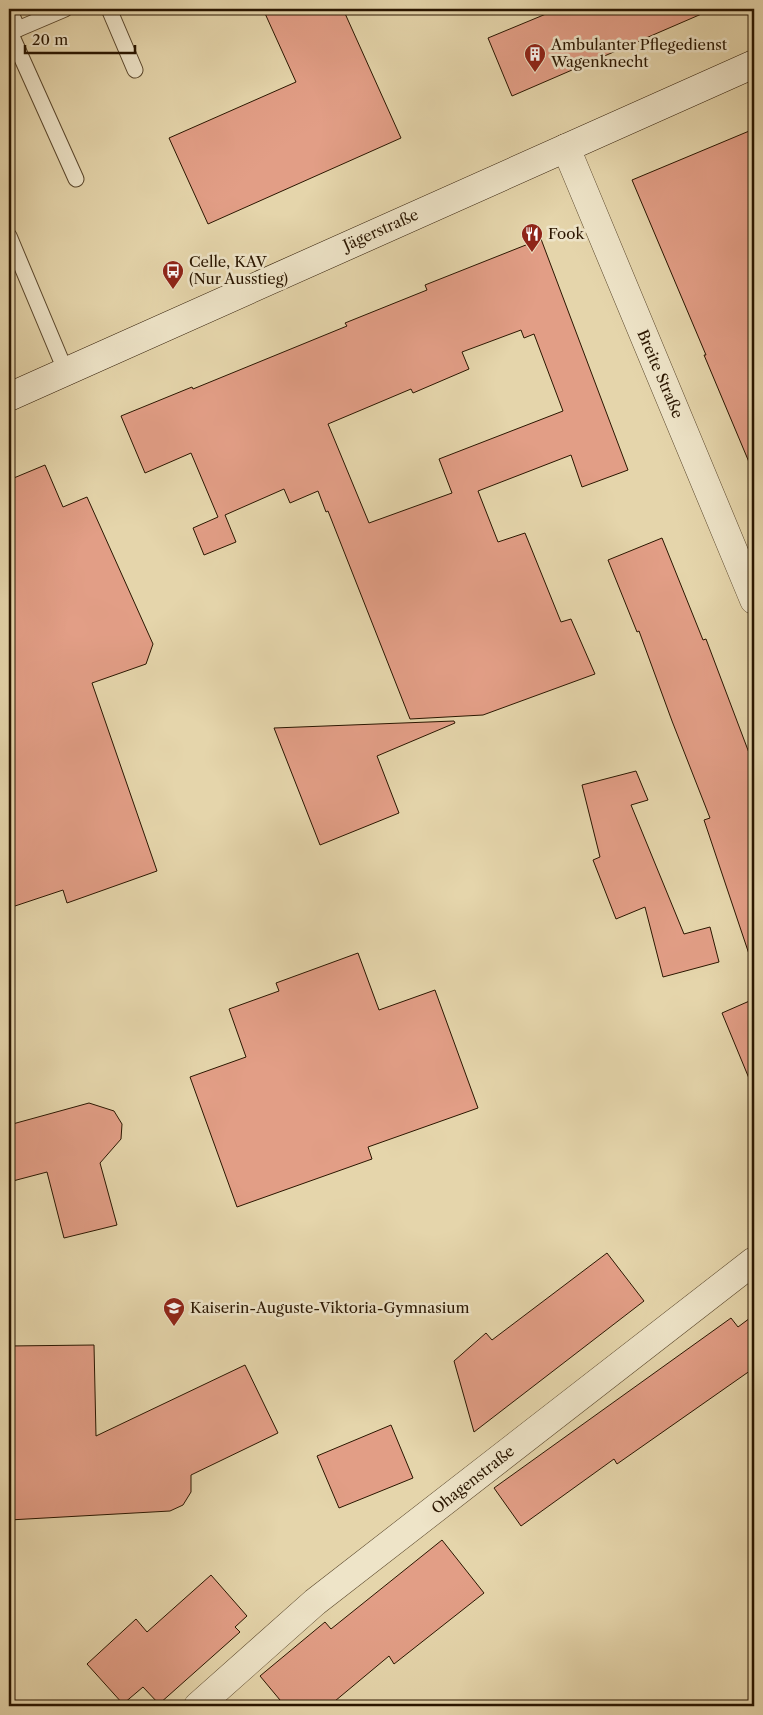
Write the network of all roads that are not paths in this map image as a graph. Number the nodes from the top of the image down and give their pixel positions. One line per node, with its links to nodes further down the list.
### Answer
1 (9, 9): 4 (lane)
2 (65, 9): 4 (lane)
3 (109, 9): 6 (lane)
4 (12, 31): 8 (lane)
5 (754, 64): 7 (street, Jägerstraße)
6 (135, 70)
7 (566, 148): 10 (street, Jägerstraße); 12 (street, Breite Straße)
8 (76, 180)
9 (9, 236): 10 (lane)
10 (66, 372): 11 (street, Jägerstraße)
11 (9, 397)
12 (754, 600)
13 (754, 1261): 14 (street, Ohagenstraße)
14 (198, 1706)

